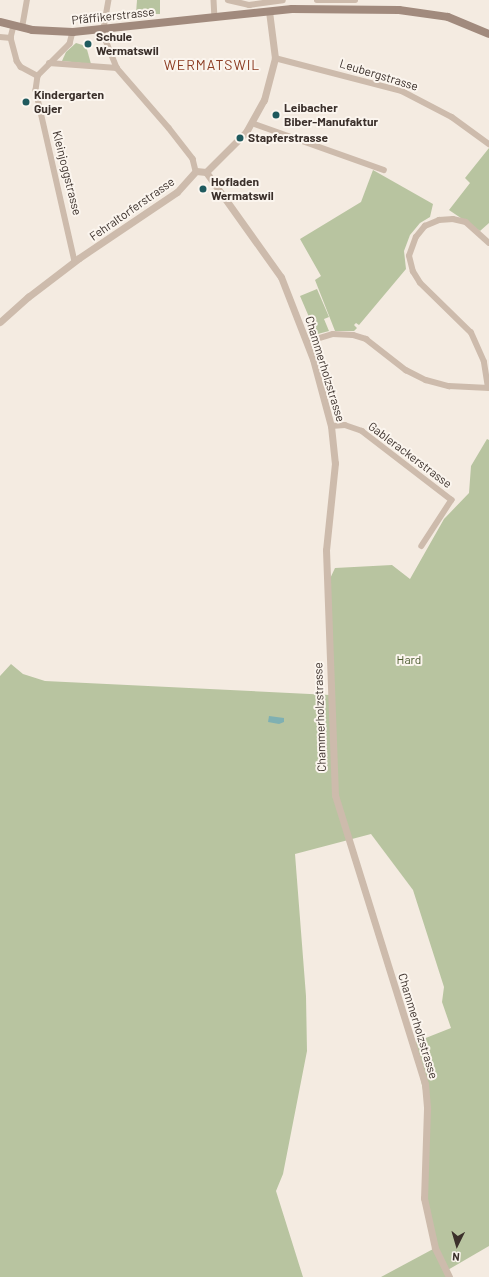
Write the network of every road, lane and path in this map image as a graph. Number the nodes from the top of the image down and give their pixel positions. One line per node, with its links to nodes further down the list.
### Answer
1 (27, 0): 12 (street)
2 (109, 0): 13 (street)
3 (214, 0): 9 (street)
4 (228, 0): 5 (street)
5 (283, 0)
6 (317, 0): 7 (street)
7 (355, 0)
8 (269, 11): 9 (main road, Pfäffikerstrasse); 15 (main road, Pfäffikerstrasse); 19 (street)
9 (215, 17): 13 (main road, Pfäffikerstrasse)
10 (0, 22): 11 (main road, Pfäffikerstrasse)
11 (14, 26): 12 (main road, Pfäffikerstrasse); 17 (street)
12 (22, 28): 14 (main road, Pfäffikerstrasse)
13 (103, 29): 14 (main road, Pfäffikerstrasse); 22 (street)
14 (73, 32): 18 (street)
15 (489, 34)
16 (0, 37): 17 (street)
17 (11, 38): 23 (street)
18 (60, 54): 20 (street); 21 (street)
19 (275, 58): 24 (street); 25 (street, Leubergstrasse)
20 (49, 63): 21 (street); 23 (street)
21 (60, 66): 22 (street)
22 (117, 68): 27 (street)
23 (38, 76): 30 (street, Kleinjoggstrasse)
24 (252, 123): 26 (street); 28 (street)
25 (489, 144)
26 (384, 170)
27 (196, 171): 28 (street); 30 (street, Fehraltorferstrasse)
28 (206, 172): 32 (street, Chammerholzstrasse)
29 (489, 243): 33 (street)
30 (75, 262): 31 (street, Fehraltorferstrasse)
31 (0, 322)
32 (307, 342): 33 (street); 34 (street, Chammerholzstrasse)
33 (489, 388)
34 (331, 426): 35 (street, Gablerackerstrasse); 36 (street, Chammerholzstrasse)
35 (422, 546)
36 (449, 1277)

